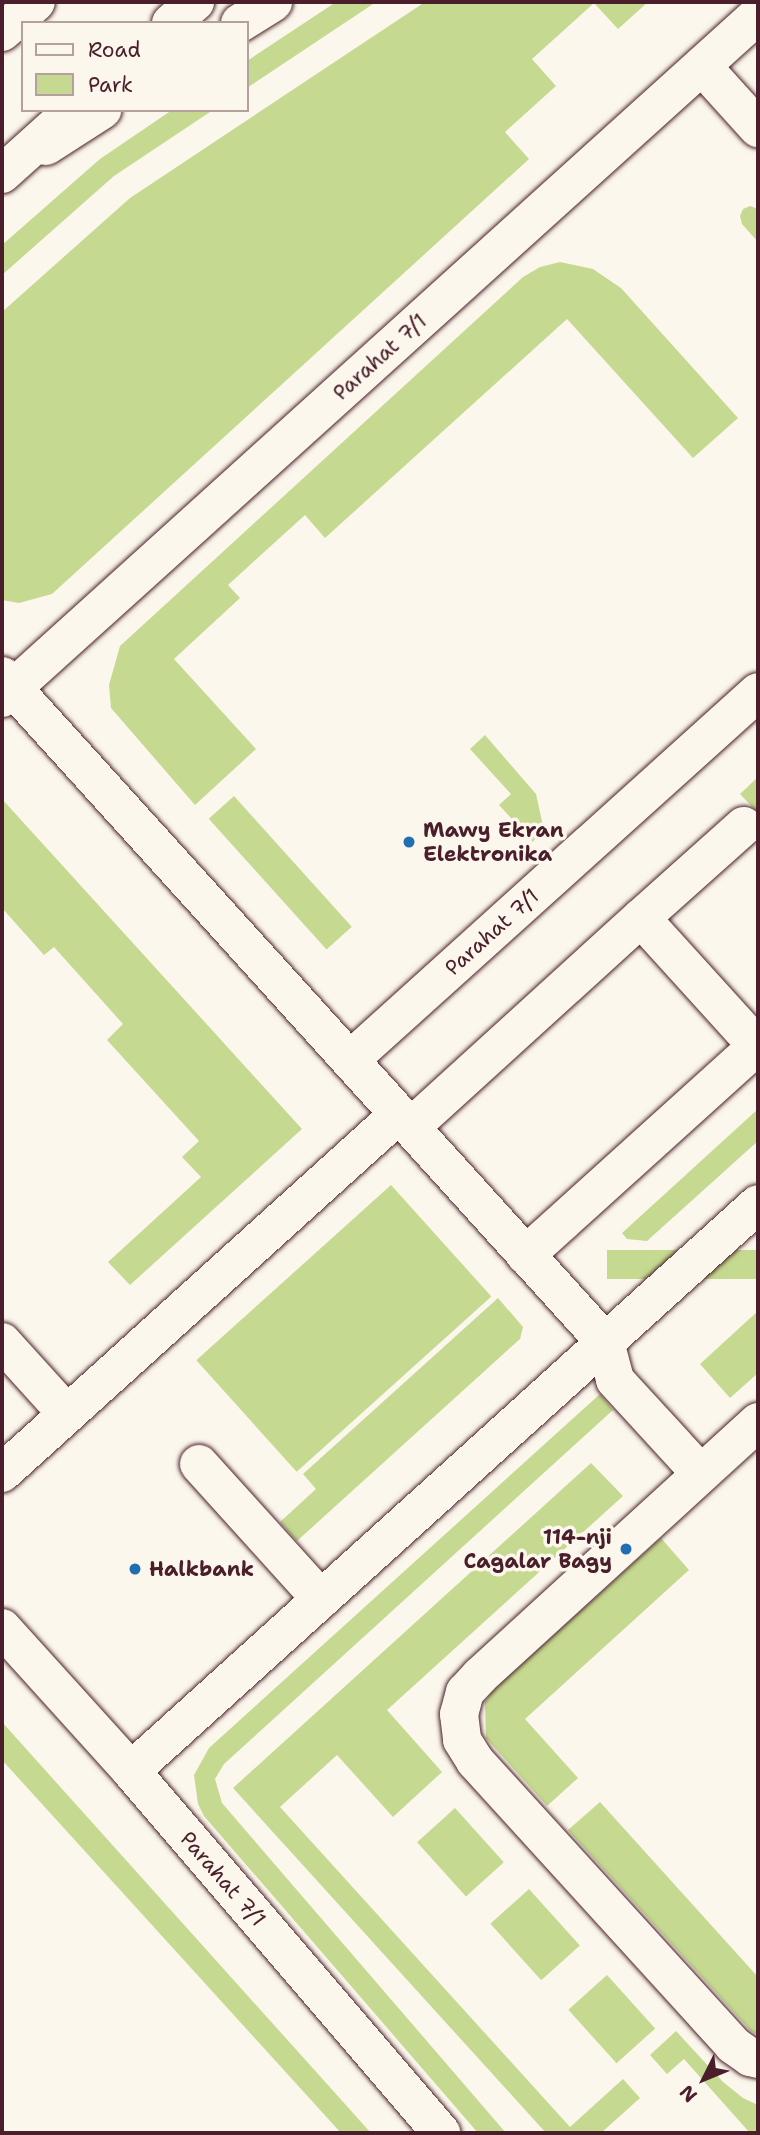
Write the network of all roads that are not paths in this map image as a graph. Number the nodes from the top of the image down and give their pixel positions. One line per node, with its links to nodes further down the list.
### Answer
1 (9, 2): 5 (street)
2 (36, 2): 9 (street)
3 (195, 2): 7 (street)
4 (273, 2): 8 (street)
5 (2, 10)
6 (758, 15): 10 (street, Parahat 7/1)
7 (173, 21)
8 (243, 21)
9 (2, 32)
10 (702, 66): 13 (street); 15 (street, Parahat 7/1)
11 (71, 112): 14 (street)
12 (99, 112): 14 (street)
13 (758, 128)
14 (2, 174)
15 (6, 687): 19 (street)
16 (758, 692): 19 (street, Parahat 7/1)
17 (744, 826): 18 (street)
18 (641, 918): 20 (street); 22 (street)
19 (350, 1060): 20 (street)
20 (405, 1121): 22 (street); 25 (street)
21 (758, 1204): 24 (street)
22 (526, 1255): 24 (street)
23 (2, 1342): 25 (street)
24 (605, 1342): 29 (street); 30 (street)
25 (67, 1414): 28 (street)
26 (758, 1422): 29 (street)
27 (199, 1464): 30 (street)
28 (2, 1473)
29 (701, 1474): 33 (street)
30 (321, 1599): 32 (street)
31 (2, 1628): 32 (street, Parahat 7/1)
32 (131, 1771): 34 (street, Parahat 7/1)
33 (758, 2059)
34 (441, 2133)

